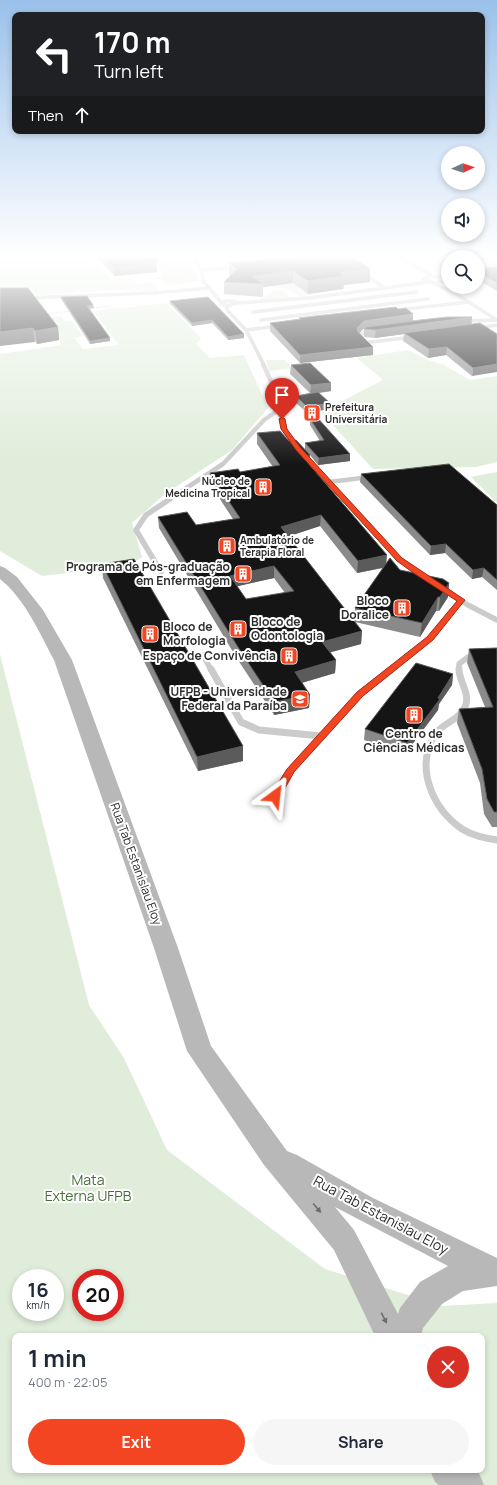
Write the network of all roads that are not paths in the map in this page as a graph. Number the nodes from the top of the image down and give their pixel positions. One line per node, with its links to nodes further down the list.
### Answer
1 (242, 326): 6 (lane)
2 (274, 326): 4 (lane)
3 (487, 326): 5 (lane)
4 (269, 327): 6 (lane)
5 (473, 328)
6 (246, 330): 9 (lane)
7 (377, 330): 8 (lane)
8 (418, 336)
9 (280, 409): 11 (lane); 13 (lane)
10 (375, 476): 11 (lane)
11 (329, 482): 14 (lane)
12 (0, 571): 21 (street, Rua Tab Estanislau Eloy)
13 (161, 572)
14 (461, 600): 15 (lane); 18 (lane)
15 (497, 620)
16 (482, 654): 20 (lane)
17 (203, 655): 18 (lane)
18 (322, 736): 19 (lane)
19 (275, 796)
20 (497, 840)
21 (274, 1156): 22 (street, Rua Tab Estanislau Eloy); 23 (street, Rua Tab Estanislau Eloy, one-way to 23)
22 (493, 1272): 24 (street)
23 (390, 1333)
24 (406, 1333)
25 (451, 1473): 26 (street)
26 (467, 1485)

